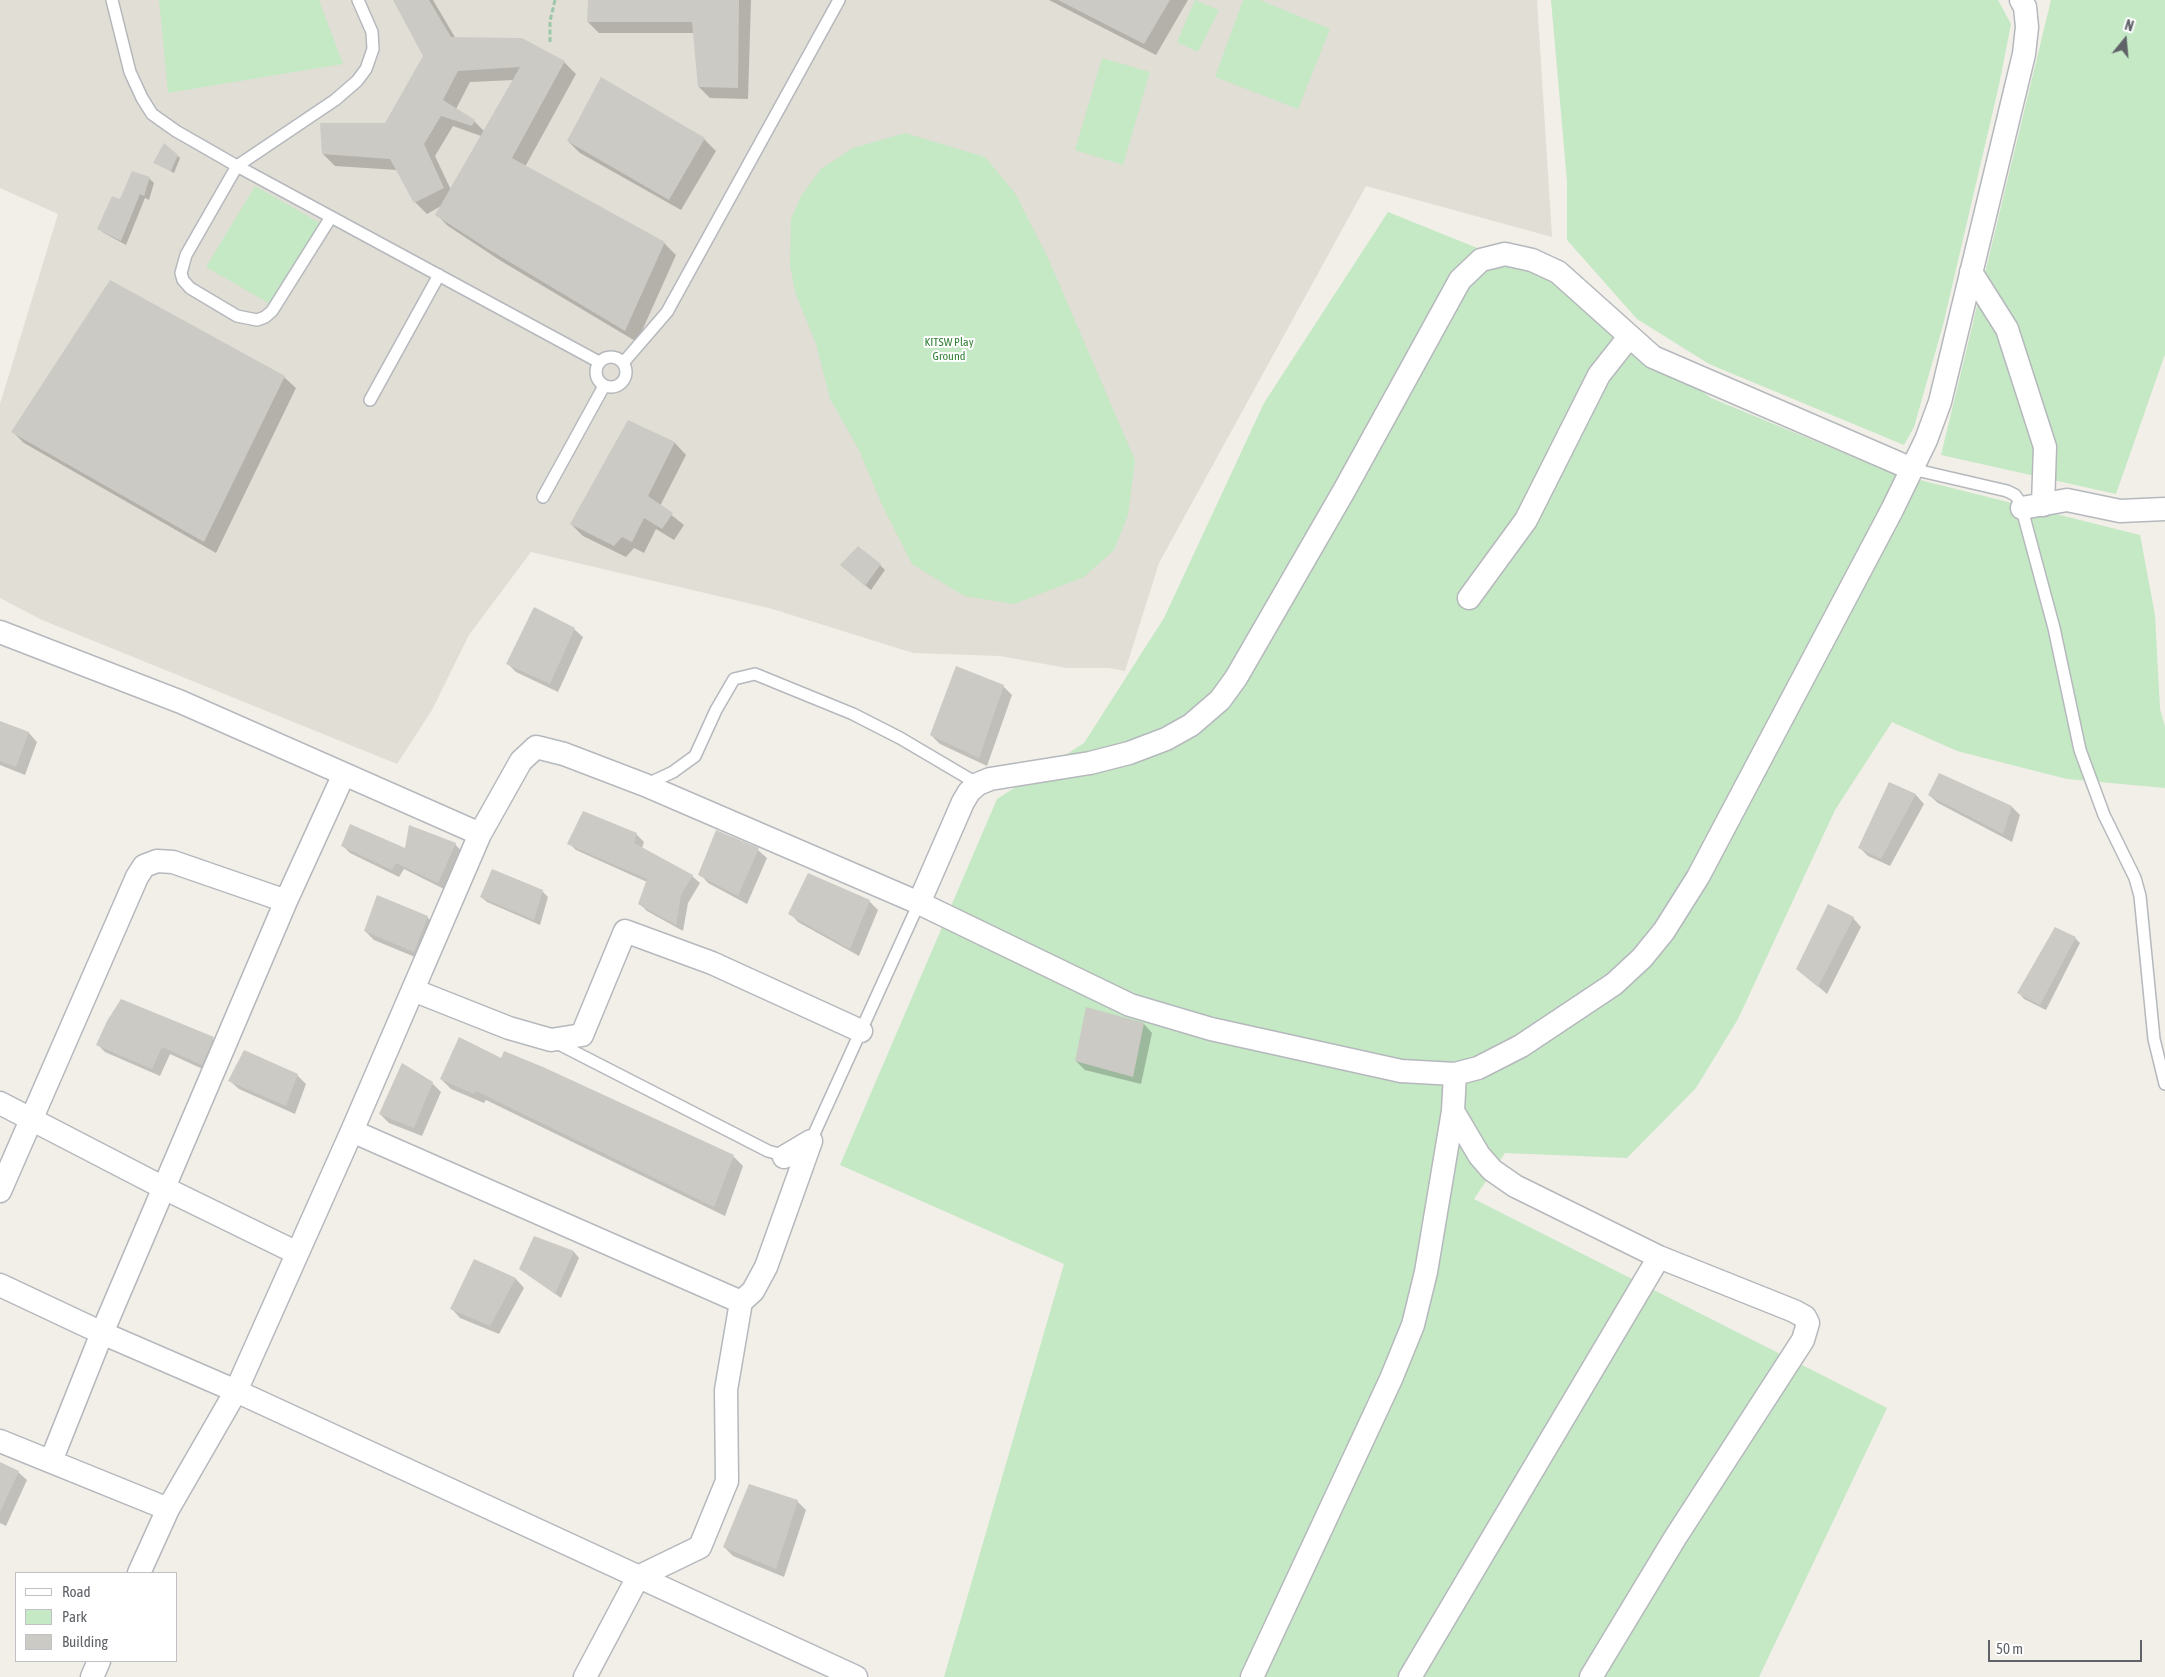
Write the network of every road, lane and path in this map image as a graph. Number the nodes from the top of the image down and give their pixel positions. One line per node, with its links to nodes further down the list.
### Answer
1 (112, 0): 7 (lane)
2 (358, 0): 7 (lane)
3 (555, 0): 6 (path)
4 (839, 0): 13 (lane)
5 (2026, 2): 9 (street)
6 (550, 42)
7 (237, 166): 8 (lane); 8 (lane)
8 (332, 217): 10 (lane)
9 (1971, 272): 16 (street); 18 (street)
10 (439, 276): 12 (lane); 15 (lane)
11 (1629, 336): 16 (street); 20 (street); 23 (street)
12 (599, 362): 13 (lane); 14 (lane)
13 (623, 363): 14 (lane)
14 (604, 386): 17 (lane)
15 (370, 400)
16 (1912, 470): 18 (lane); 31 (street)
17 (543, 497)
18 (2032, 507): 19 (street); 32 (lane)
19 (2165, 509)
20 (1469, 598)
21 (0, 632): 22 (street)
22 (344, 774): 25 (street); 26 (street)
23 (978, 784): 24 (lane); 27 (street)
24 (646, 785): 25 (street); 27 (street)
25 (480, 834): 28 (street)
26 (286, 901): 35 (street); 39 (street)
27 (919, 903): 29 (lane); 31 (street)
28 (413, 990): 30 (street); 36 (street)
29 (861, 1031): 30 (street); 37 (lane)
30 (551, 1040): 38 (lane)
31 (1455, 1074): 34 (street)
32 (2165, 1084)
33 (0, 1103): 35 (street)
34 (1453, 1111): 42 (street); 56 (street)
35 (31, 1119): 39 (street); 40 (street)
36 (352, 1131): 41 (street); 44 (street)
37 (811, 1141): 38 (street); 44 (street)
38 (784, 1156)
39 (164, 1188): 41 (street); 45 (street)
40 (0, 1191)
41 (298, 1253): 46 (street)
42 (1659, 1257): 57 (street); 58 (street)
43 (0, 1285): 45 (street)
44 (741, 1302): 51 (street)
45 (102, 1333): 46 (street); 48 (street)
46 (236, 1391): 49 (street); 51 (street)
47 (0, 1441): 48 (street)
48 (51, 1462): 49 (street)
49 (168, 1508): 50 (street)
50 (139, 1572)
51 (638, 1577): 54 (street); 55 (street)
52 (99, 1662): 53 (street)
53 (92, 1677)
54 (585, 1677)
55 (856, 1677)
56 (1252, 1677)
57 (1410, 1677)
58 (1591, 1677)

